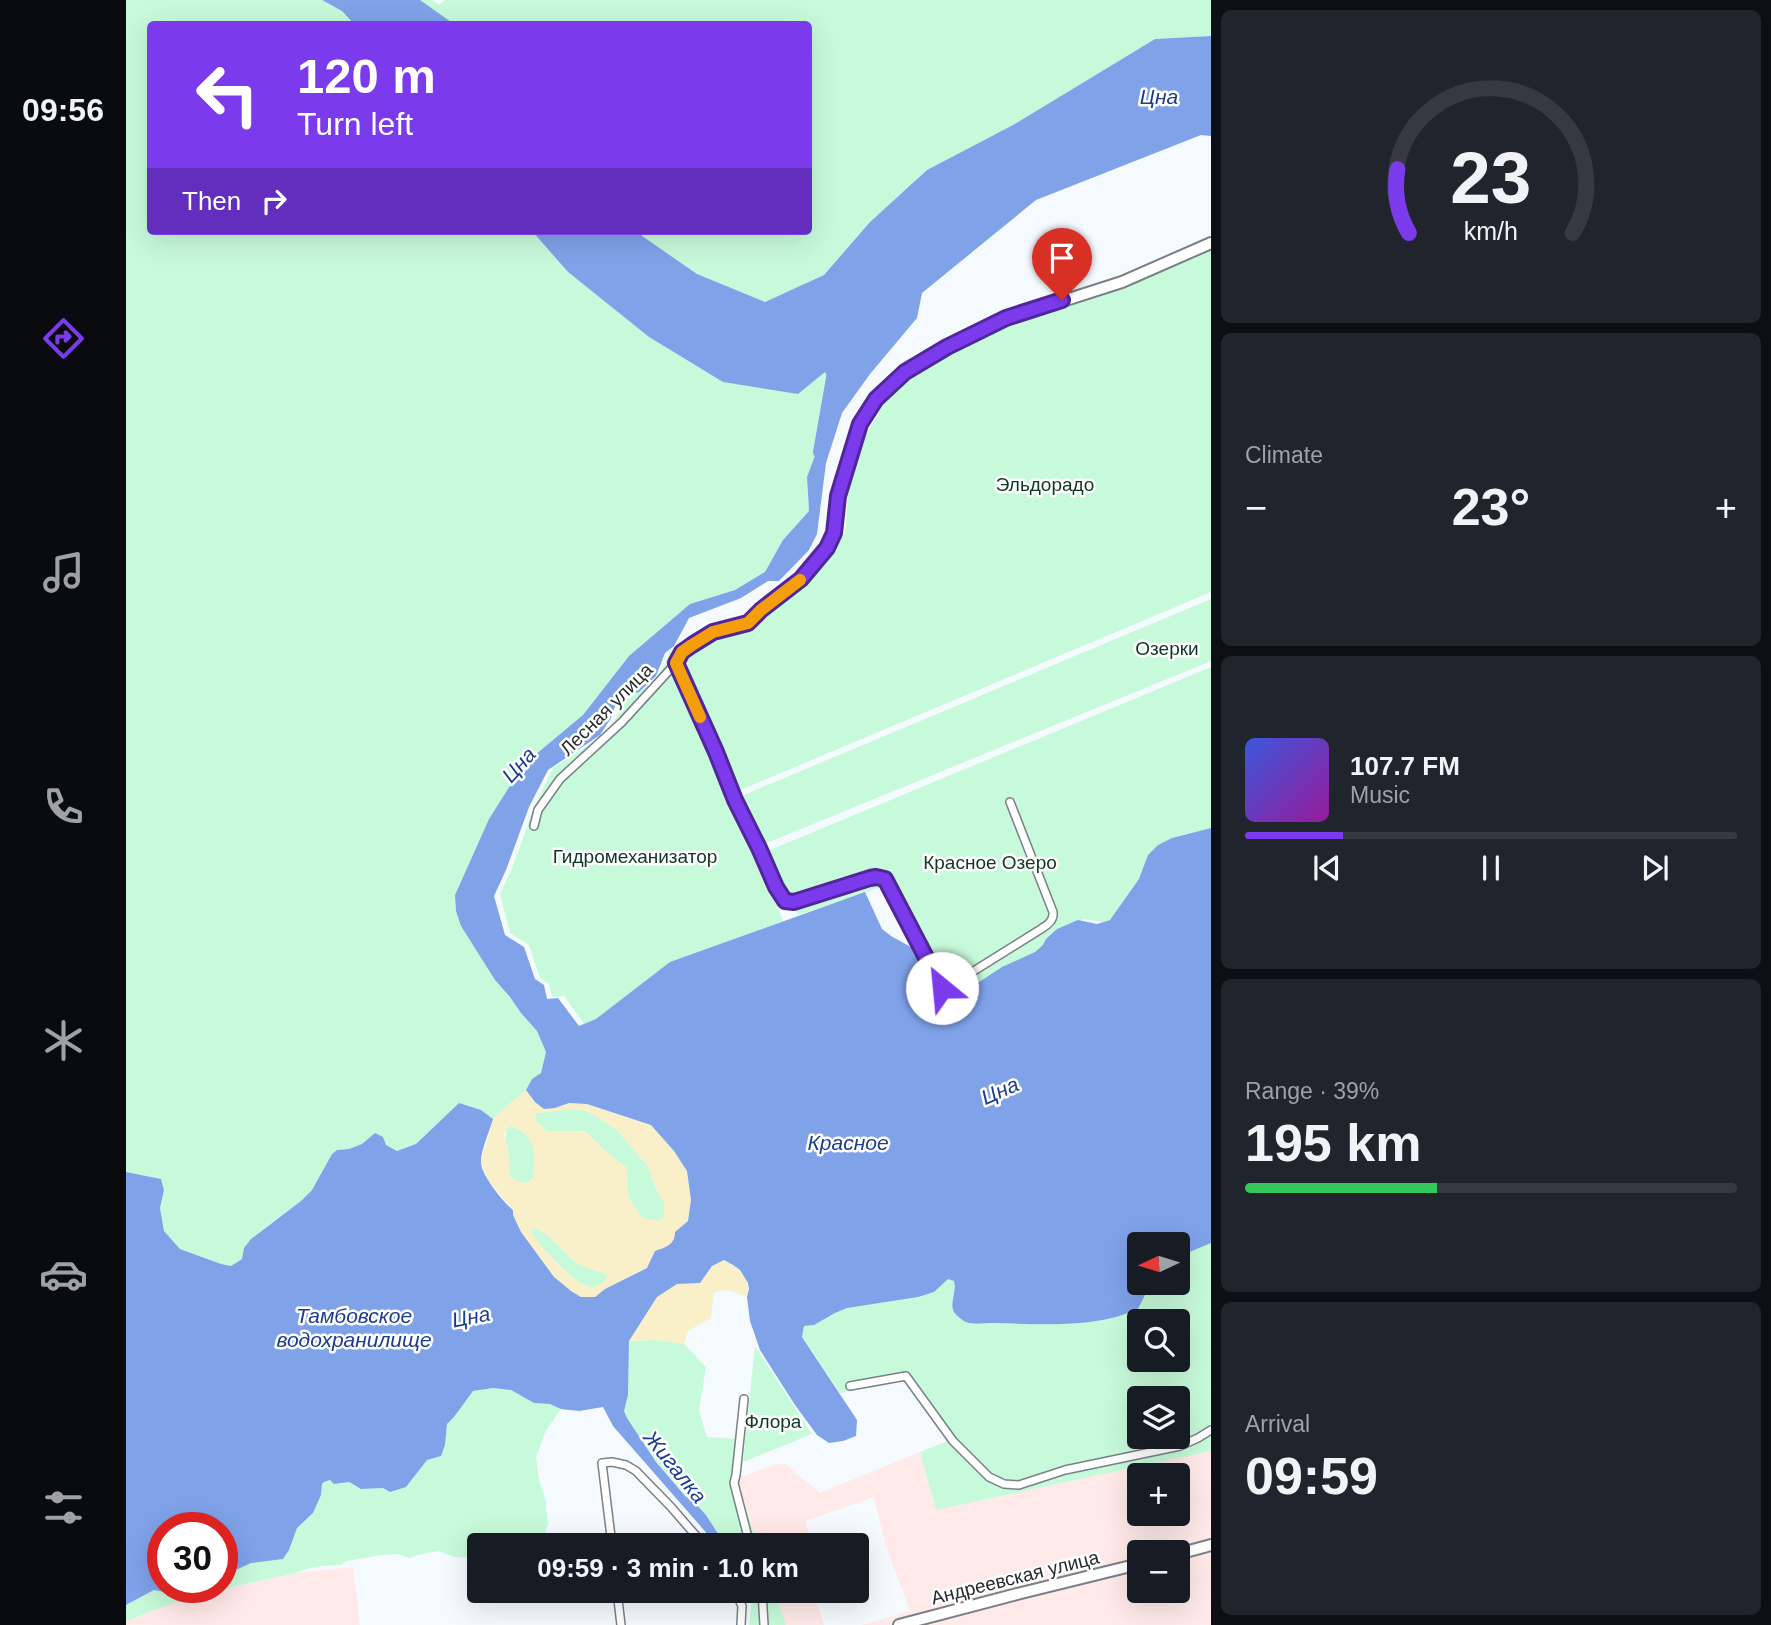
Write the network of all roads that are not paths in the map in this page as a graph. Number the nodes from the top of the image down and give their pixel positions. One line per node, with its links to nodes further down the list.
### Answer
1 (1211, 243): 2 (street, Лесная улица)
2 (676, 663): 3 (street); 4 (street, Лесная улица)
3 (1010, 802)
4 (534, 826)
5 (850, 1385): 7 (street)
6 (744, 1399): 10 (street)
7 (1211, 1430)
8 (611, 1533): 9 (street)
9 (694, 1533)
10 (747, 1533)
11 (1211, 1545): 12 (street)
12 (1190, 1551)
13 (1127, 1567): 20 (street, Андреевская улица)
14 (618, 1603): 17 (street)
15 (741, 1603): 18 (street)
16 (763, 1603): 19 (street)
17 (621, 1625)
18 (741, 1625)
19 (764, 1625)
20 (899, 1625)

